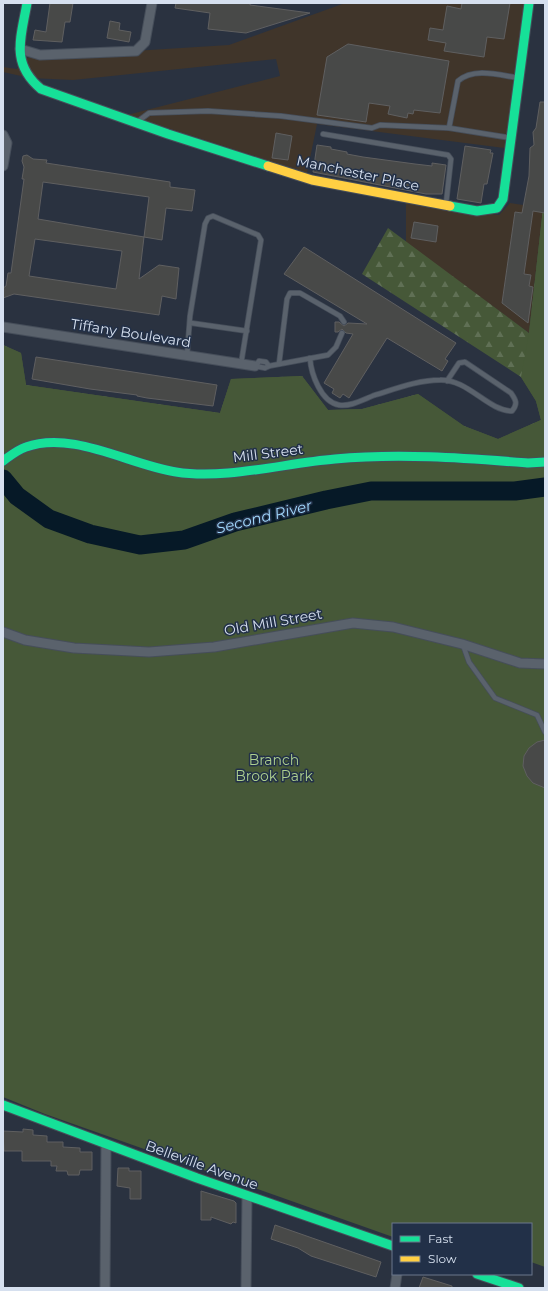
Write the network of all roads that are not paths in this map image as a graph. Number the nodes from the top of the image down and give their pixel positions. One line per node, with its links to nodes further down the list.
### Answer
1 (27, 3): 4 (street, Manchester Place)
2 (152, 3): 4 (street)
3 (529, 3): 5 (street, Manchester Place)
4 (20, 49): 6 (street, Manchester Place)
5 (519, 78): 7 (lane); 10 (street, Manchester Place)
6 (136, 123): 7 (lane); 12 (street, Manchester Place)
7 (449, 128): 10 (lane)
8 (323, 134): 12 (lane)
9 (4, 136): 11 (street)
10 (511, 138): 12 (street, Manchester Place)
11 (3, 166)
12 (446, 205)
13 (344, 322): 21 (lane)
14 (191, 323): 16 (lane); 16 (lane); 18 (lane)
15 (3, 327): 18 (street, Tiffany Boulevard)
16 (246, 331): 20 (lane)
17 (342, 332): 19 (lane)
18 (186, 356): 20 (street, Tiffany Boulevard)
19 (310, 358): 21 (lane); 23 (lane)
20 (242, 364): 22 (street, Tiffany Boulevard)
21 (279, 364): 22 (lane)
22 (256, 366)
23 (448, 381): 23 (lane)
24 (3, 461): 25 (street, Mill Street)
25 (545, 462)
26 (3, 632): 27 (street, Old Mill Street)
27 (462, 644): 28 (street, Old Mill Street); 29 (lane)
28 (545, 664)
29 (545, 732)
30 (3, 1105): 31 (street, Belleville Avenue)
31 (106, 1146): 32 (street, Belleville Avenue); 36 (street)
32 (247, 1196): 33 (street, Belleville Avenue); 37 (street)
33 (392, 1246)
34 (397, 1275): 38 (street)
35 (480, 1275): 39 (street)
36 (104, 1288)
37 (246, 1288)
38 (395, 1288)
39 (516, 1288)

